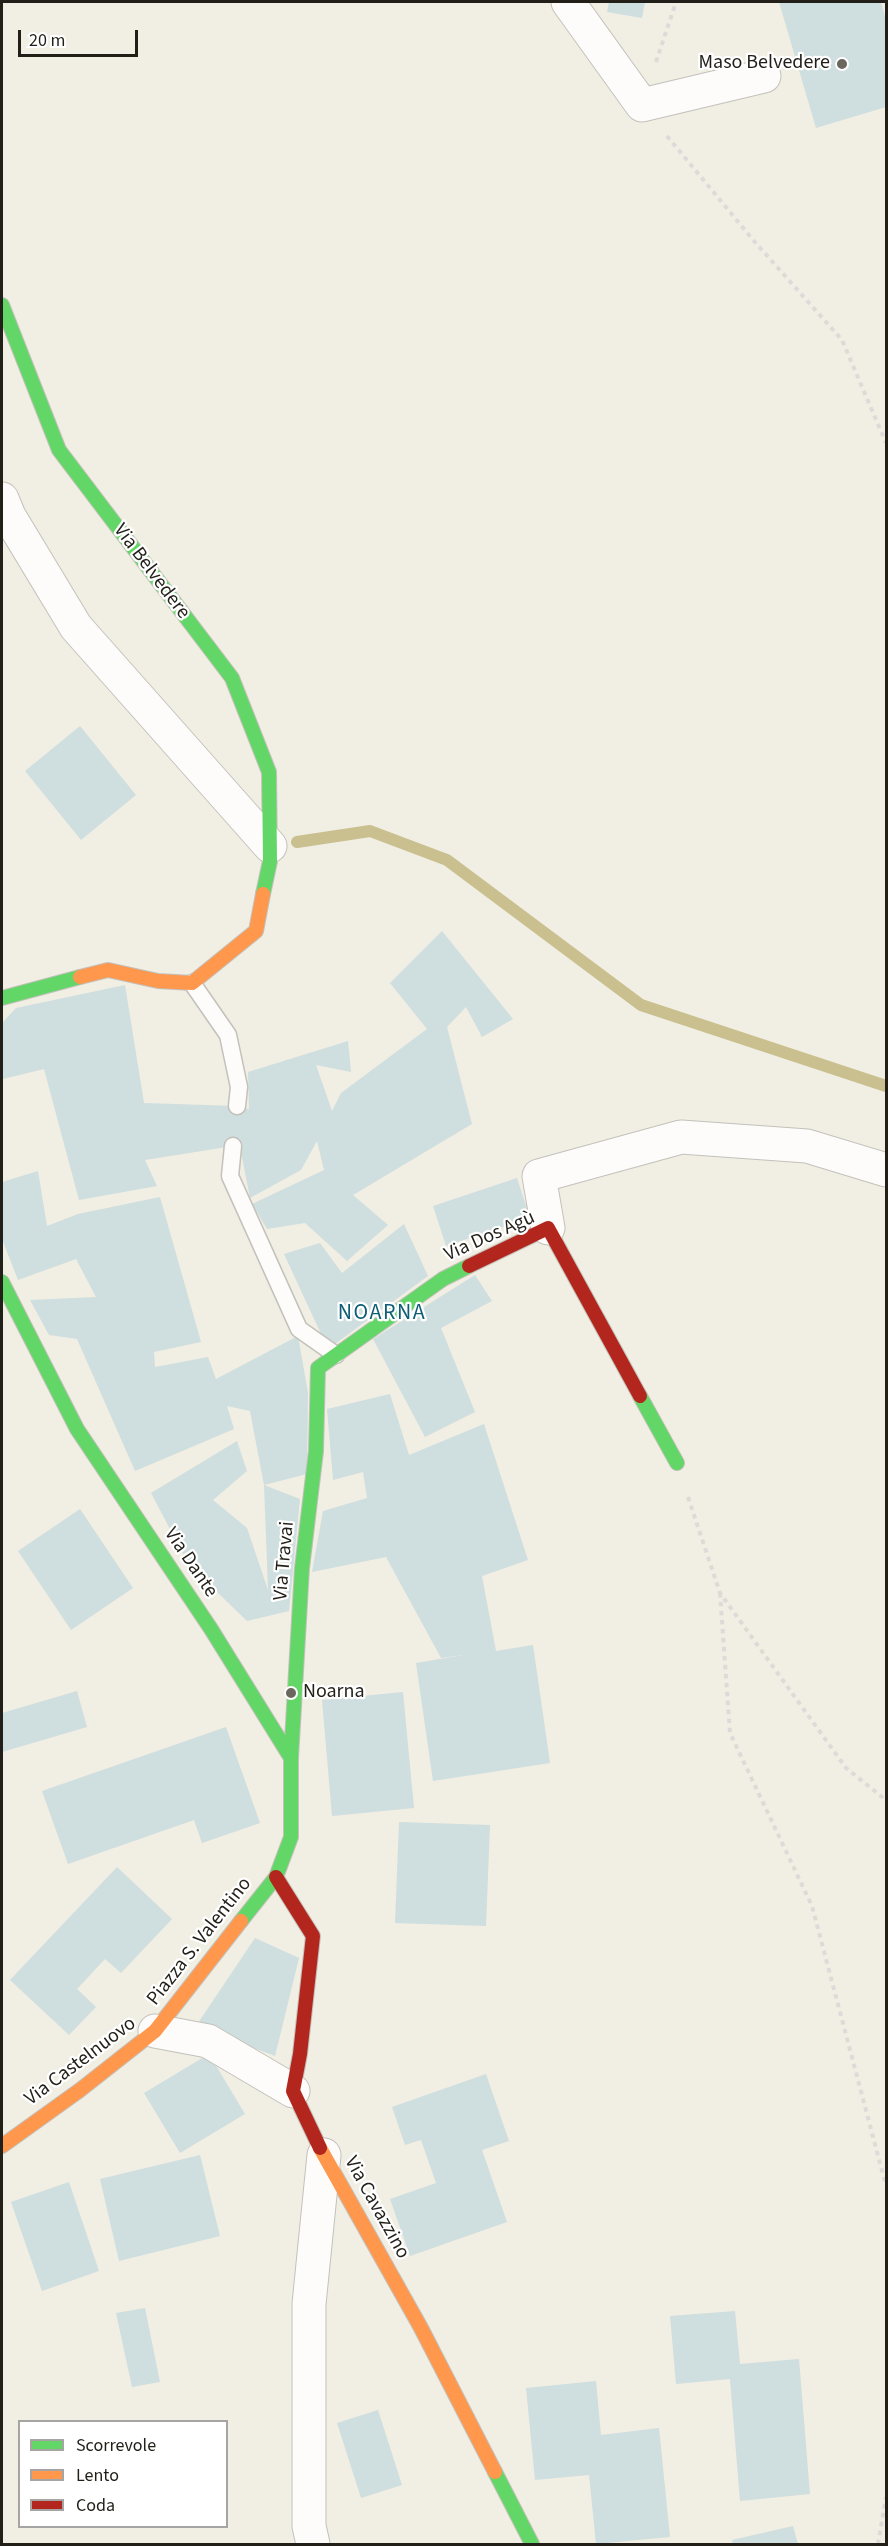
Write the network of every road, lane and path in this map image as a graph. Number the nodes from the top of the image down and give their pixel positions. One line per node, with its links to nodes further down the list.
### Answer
1 (568, 2): 4 (street)
2 (676, 2): 4 (path)
3 (764, 76): 4 (street)
4 (642, 105): 6 (path)
5 (2, 305): 8 (street, Via Belvedere)
6 (886, 443)
7 (2, 499): 8 (street)
8 (270, 846): 9 (street, Via Belvedere)
9 (192, 983): 10 (street); 11 (lane)
10 (2, 998)
11 (237, 1106)
12 (233, 1146): 16 (lane)
13 (886, 1170): 14 (street)
14 (548, 1228): 16 (street, Via Dos Agù); 18 (street, Via Dos Agù)
15 (2, 1282): 20 (street, Via Dante)
16 (336, 1355): 17 (street, Via Dos Agù)
17 (318, 1368): 20 (street, Via Travai)
18 (677, 1463): 19 (path)
19 (720, 1593): 21 (path); 27 (path)
20 (291, 1758): 22 (street)
21 (886, 1800)
22 (276, 1876): 23 (street, Piazza S. Valentino); 24 (street)
23 (155, 2031): 24 (street); 25 (street, Via Castelnuovo)
24 (293, 2091): 26 (street, Via Cavazzino)
25 (2, 2146)
26 (324, 2155): 29 (street); 30 (street, Via Cavazzino)
27 (886, 2186)
28 (886, 2497): 31 (path)
29 (313, 2544)
30 (532, 2544)
31 (878, 2544)

